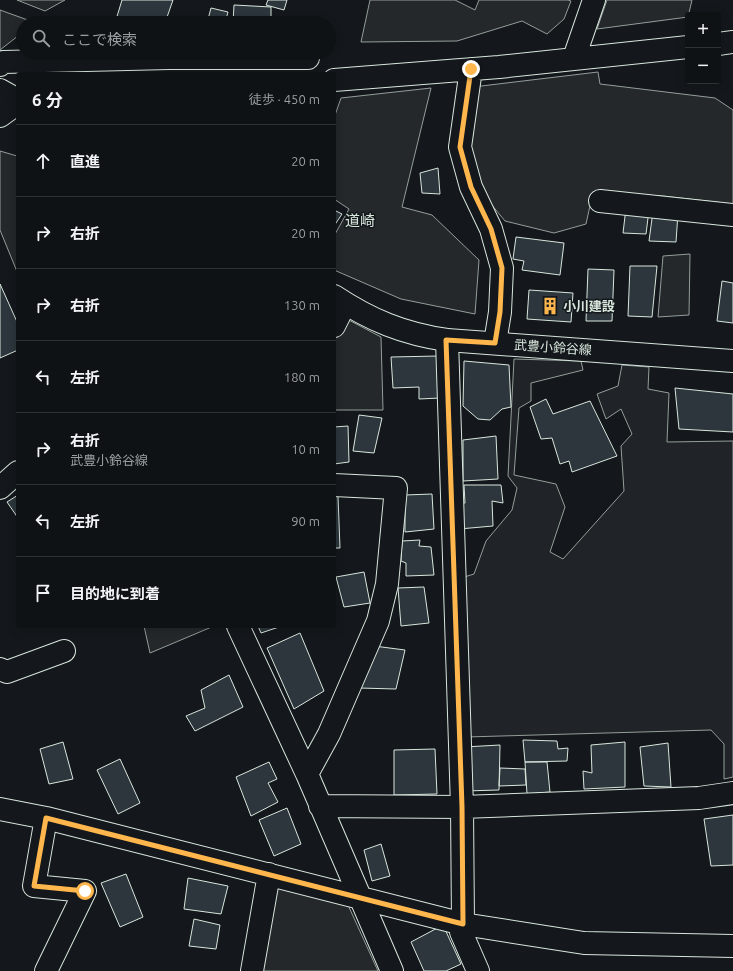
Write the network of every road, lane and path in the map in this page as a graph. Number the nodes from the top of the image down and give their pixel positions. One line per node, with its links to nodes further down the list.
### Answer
1 (594, 0): 5 (street)
2 (733, 42): 3 (street)
3 (721, 44)
4 (685, 47): 5 (street)
5 (574, 58): 8 (street)
6 (89, 60): 7 (street)
7 (0, 64)
8 (471, 69): 9 (street); 19 (street)
9 (336, 80)
10 (0, 90): 11 (street)
11 (16, 101)
12 (16, 104): 13 (street)
13 (0, 116)
14 (600, 201): 15 (street)
15 (733, 215)
16 (340, 300): 17 (street); 18 (street, 武豊小鈴谷線)
17 (336, 317)
18 (446, 340): 19 (street, 武豊小鈴谷線); 30 (street)
19 (495, 343): 20 (street, 武豊小鈴谷線)
20 (733, 360)
21 (16, 474): 23 (street)
22 (336, 485): 27 (street)
23 (0, 488)
24 (239, 628): 27 (street)
25 (64, 651): 26 (street)
26 (0, 669)
27 (307, 774): 29 (street)
28 (733, 792): 30 (street)
29 (320, 806): 30 (street); 34 (street)
30 (462, 807): 35 (street)
31 (0, 809): 32 (street)
32 (46, 818): 33 (street); 37 (street)
33 (269, 874): 34 (street); 38 (street)
34 (362, 898): 35 (street); 39 (street)
35 (463, 924): 36 (street); 40 (street)
36 (733, 946)
37 (46, 971)
38 (252, 971)
39 (392, 971)
40 (478, 971)

